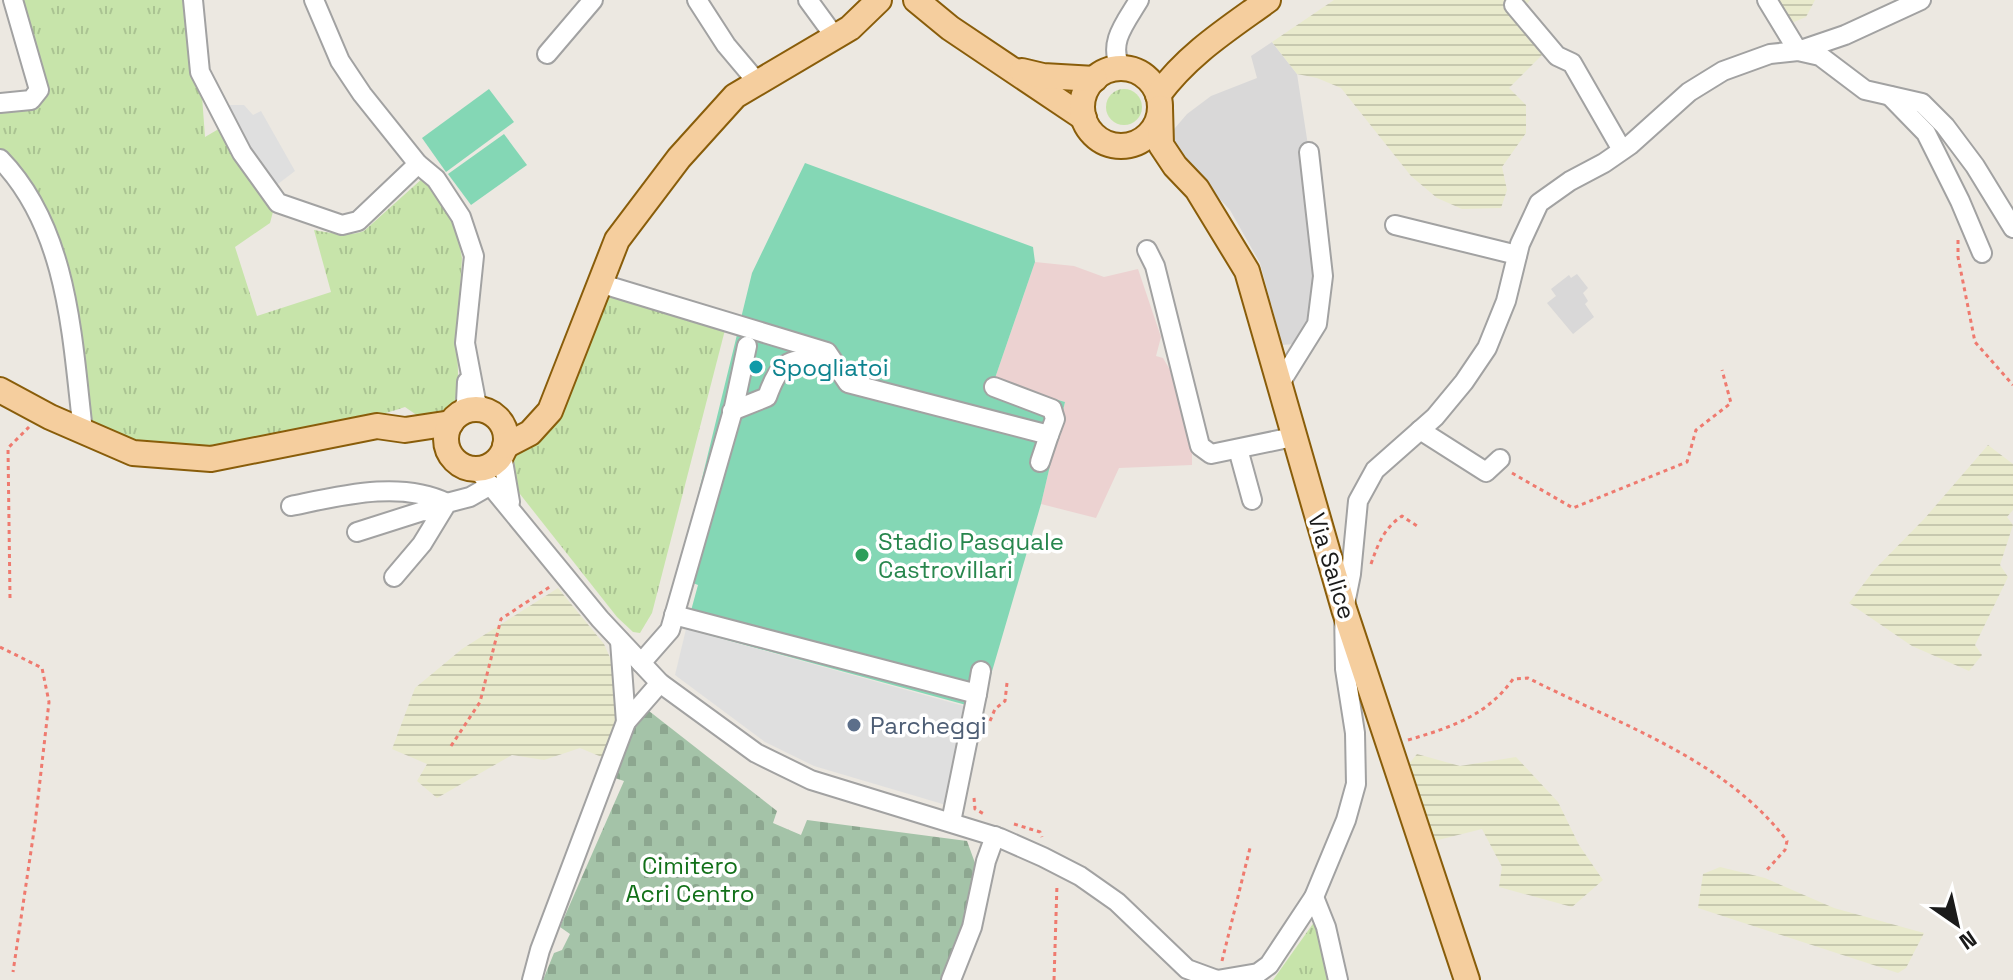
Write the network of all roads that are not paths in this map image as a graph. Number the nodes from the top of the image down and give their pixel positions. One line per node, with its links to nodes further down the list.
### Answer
1 (13, 0): 24 (street)
2 (193, 0): 30 (street)
3 (314, 0): 30 (street)
4 (593, 0): 17 (street)
5 (697, 0): 21 (street)
6 (808, 0): 14 (street)
7 (879, 0): 14 (main road)
8 (916, 0): 18 (main road)
9 (1139, 0): 19 (street)
10 (1268, 0): 15 (main road)
11 (1767, 0): 16 (street)
12 (1921, 0): 16 (street)
13 (1514, 5): 27 (street)
14 (835, 37): 21 (main road)
15 (1198, 50): 19 (main road); 23 (main road)
16 (1798, 51): 22 (street); 27 (street)
17 (547, 54)
18 (1008, 68): 20 (main road); 25 (main road)
19 (1127, 69): 20 (main road); 23 (main road)
20 (1095, 79): 25 (main road)
21 (758, 83): 37 (main road)
22 (1890, 96): 33 (street); 35 (street)
23 (1159, 102): 26 (main road); 31 (main road)
24 (0, 103)
25 (1084, 118): 26 (main road)
26 (1135, 144): 31 (main road)
27 (1622, 150): 36 (street)
28 (1309, 152): 40 (street)
29 (0, 159): 47 (street)
30 (418, 164): 44 (street)
31 (1175, 166): 40 (main road, Via Salice)
32 (1395, 225): 36 (street)
33 (2013, 228)
34 (1147, 250): 51 (street)
35 (1982, 253)
36 (1517, 255): 46 (street)
37 (599, 283): 39 (street); 50 (main road)
38 (747, 346): 43 (street)
39 (839, 367): 43 (street); 48 (street)
40 (1279, 385): 49 (main road, Via Salice)
41 (994, 387): 48 (street)
42 (0, 390): 47 (main road)
43 (732, 411): 63 (street)
44 (465, 415): 45 (main road); 50 (main road); 52 (main road)
45 (405, 430): 47 (main road); 52 (main road)
46 (1420, 430): 54 (street); 62 (street)
47 (83, 431)
48 (1049, 435): 53 (street)
49 (1293, 437): 51 (street); 62 (main road, Via Salice)
50 (504, 443): 55 (main road); 59 (street)
51 (1238, 449): 56 (street)
52 (451, 455): 55 (main road)
53 (1040, 462)
54 (1497, 462)
55 (484, 477): 58 (street); 59 (street)
56 (1252, 500)
57 (291, 506): 58 (street)
58 (443, 507): 60 (street); 61 (street)
59 (512, 509): 64 (street)
60 (357, 532)
61 (394, 577)
62 (1344, 609): 72 (street); 78 (main road, Via Salice)
63 (674, 615): 65 (street); 68 (street)
64 (620, 641): 65 (street); 69 (street)
65 (641, 663): 67 (street)
66 (981, 671): 68 (street)
67 (660, 683): 69 (street); 70 (street)
68 (977, 694): 70 (street)
69 (626, 722): 74 (street)
70 (951, 822): 71 (street)
71 (1000, 829): 75 (street); 76 (street)
72 (1314, 897): 73 (street); 77 (street)
73 (1257, 976): 76 (street)
74 (532, 980)
75 (951, 980)
76 (1217, 980)
77 (1338, 980)
78 (1467, 980)

